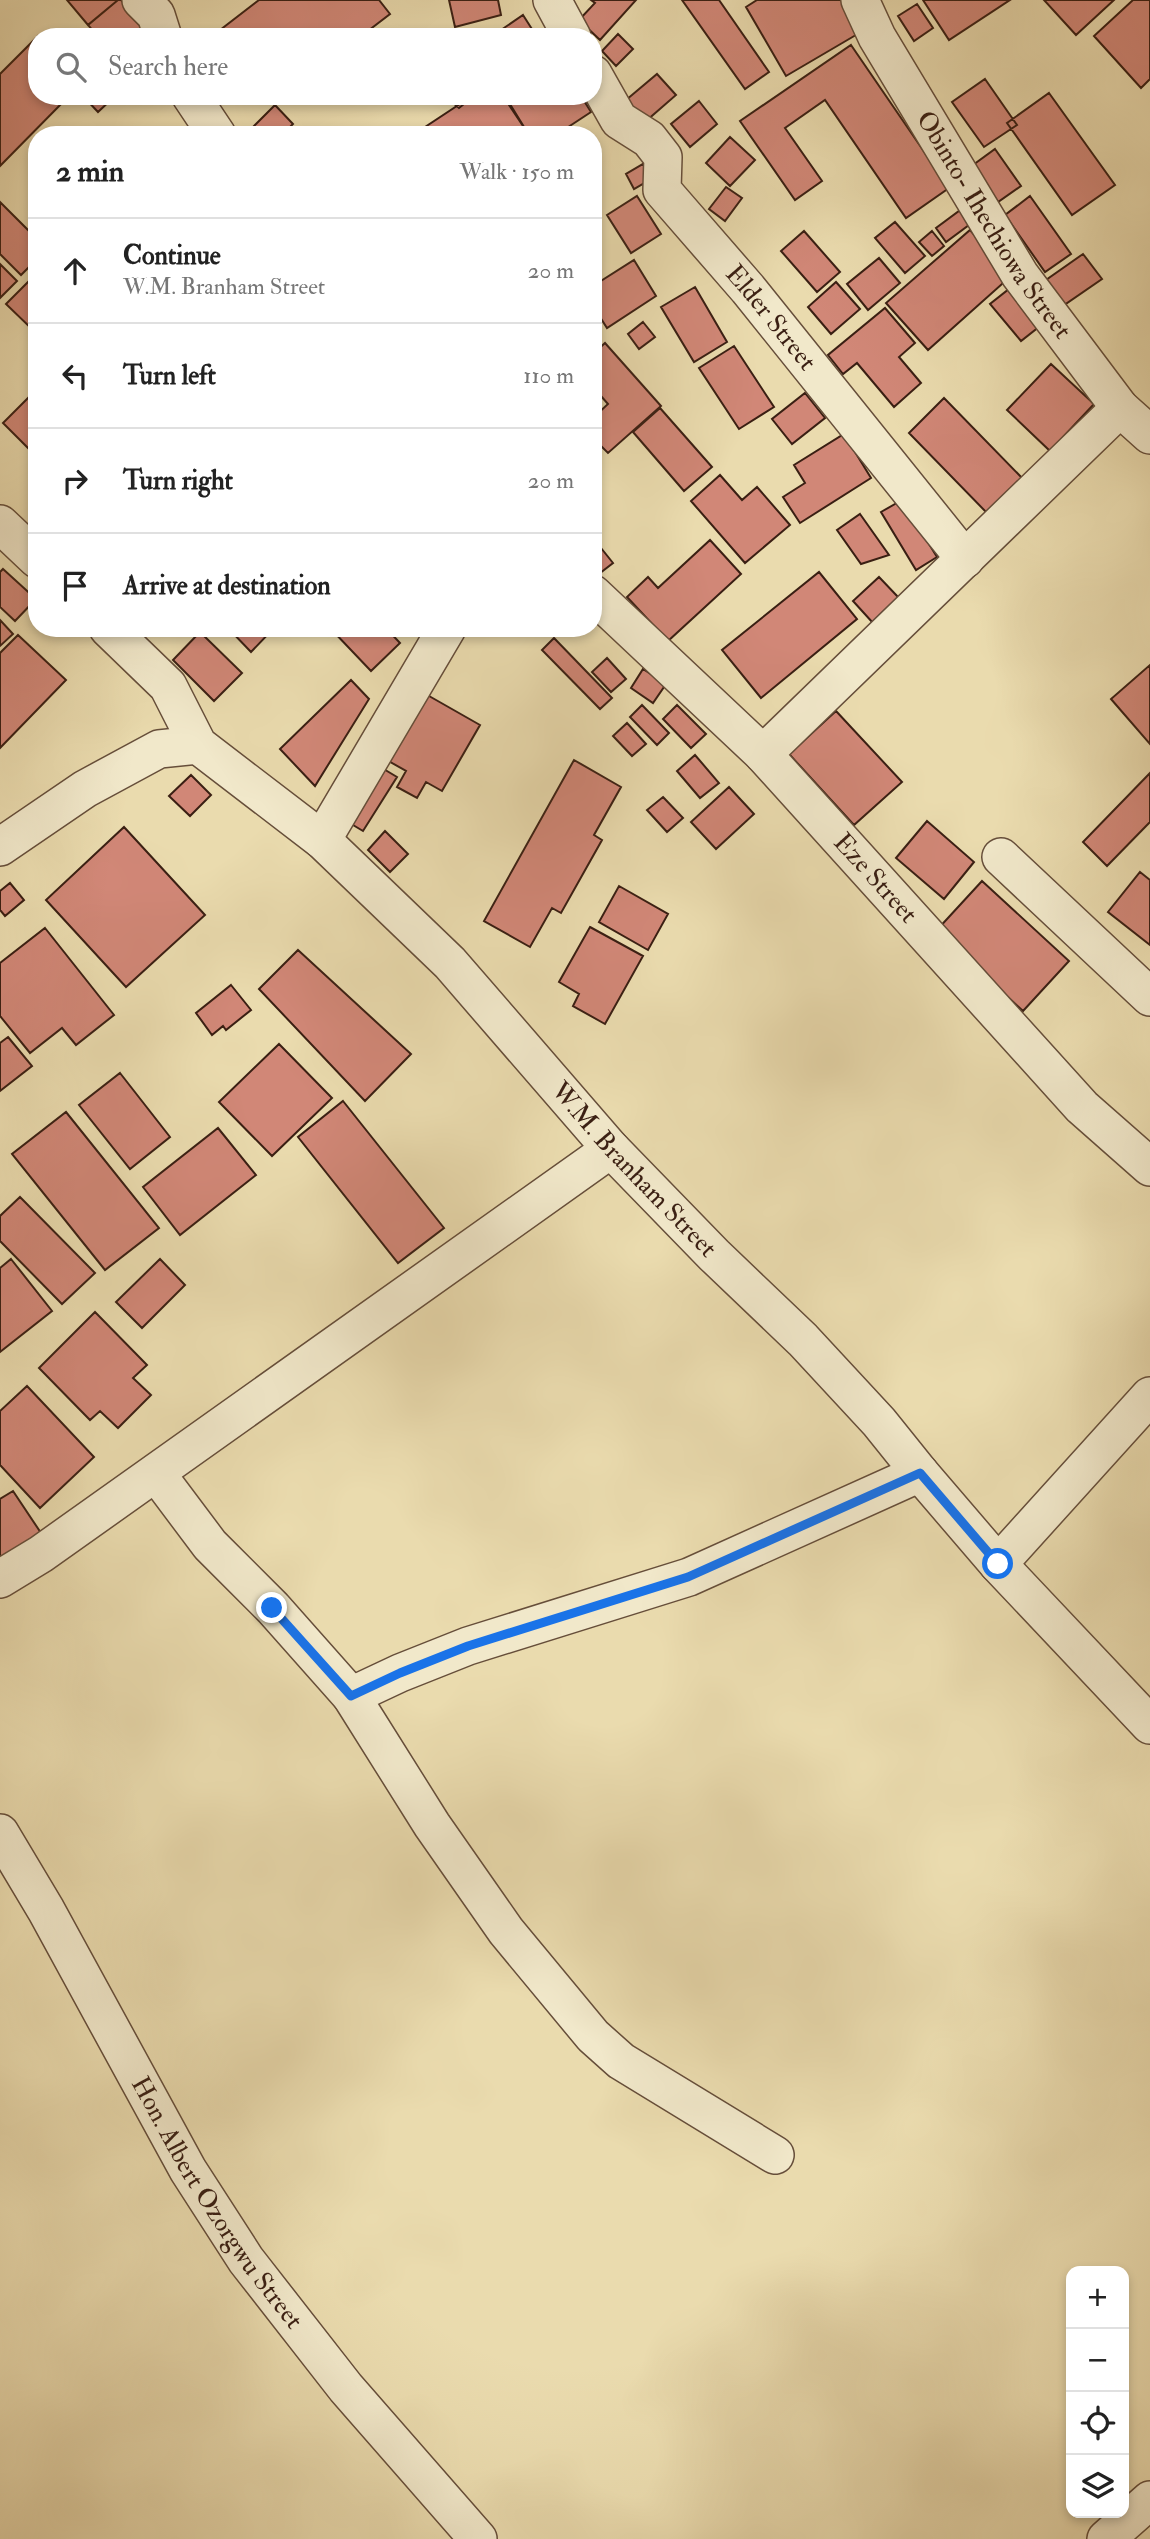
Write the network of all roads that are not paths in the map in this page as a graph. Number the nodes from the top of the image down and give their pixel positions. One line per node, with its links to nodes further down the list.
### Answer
1 (141, 0): 4 (street)
2 (552, 0): 5 (street)
3 (860, 0): 9 (street, Obinto- Ihechiowa Street)
4 (160, 28)
5 (567, 28)
6 (602, 90): 13 (street, Elder Street)
7 (197, 105): 8 (street)
8 (211, 126)
9 (1120, 408): 10 (street, Obinto- Ihechiowa Street); 13 (street)
10 (1150, 435)
11 (0, 524): 12 (street)
12 (28, 550)
13 (965, 559): 18 (street)
14 (602, 602): 18 (street, Eze Street)
15 (117, 637): 17 (street, W.M. Branham Street)
16 (442, 637): 19 (street)
17 (198, 745): 19 (street, W.M. Branham Street); 20 (street)
18 (763, 754): 24 (street, Eze Street)
19 (322, 840): 23 (street, W.M. Branham Street)
20 (0, 846)
21 (1001, 857): 22 (street)
22 (1150, 998)
23 (611, 1149): 26 (street); 27 (street, W.M. Branham Street)
24 (1150, 1167)
25 (1150, 1396): 28 (street)
26 (156, 1473): 29 (street); 30 (street)
27 (920, 1473): 28 (street, W.M. Branham Street); 30 (street)
28 (998, 1564): 31 (street, W.M. Branham Street)
29 (0, 1579)
30 (351, 1696): 33 (street)
31 (1150, 1725)
32 (0, 1833): 35 (street, Hon. Albert Ozorgwu Street)
33 (775, 2155)
34 (1150, 2500): 36 (street)
35 (478, 2539)
36 (1106, 2539)

